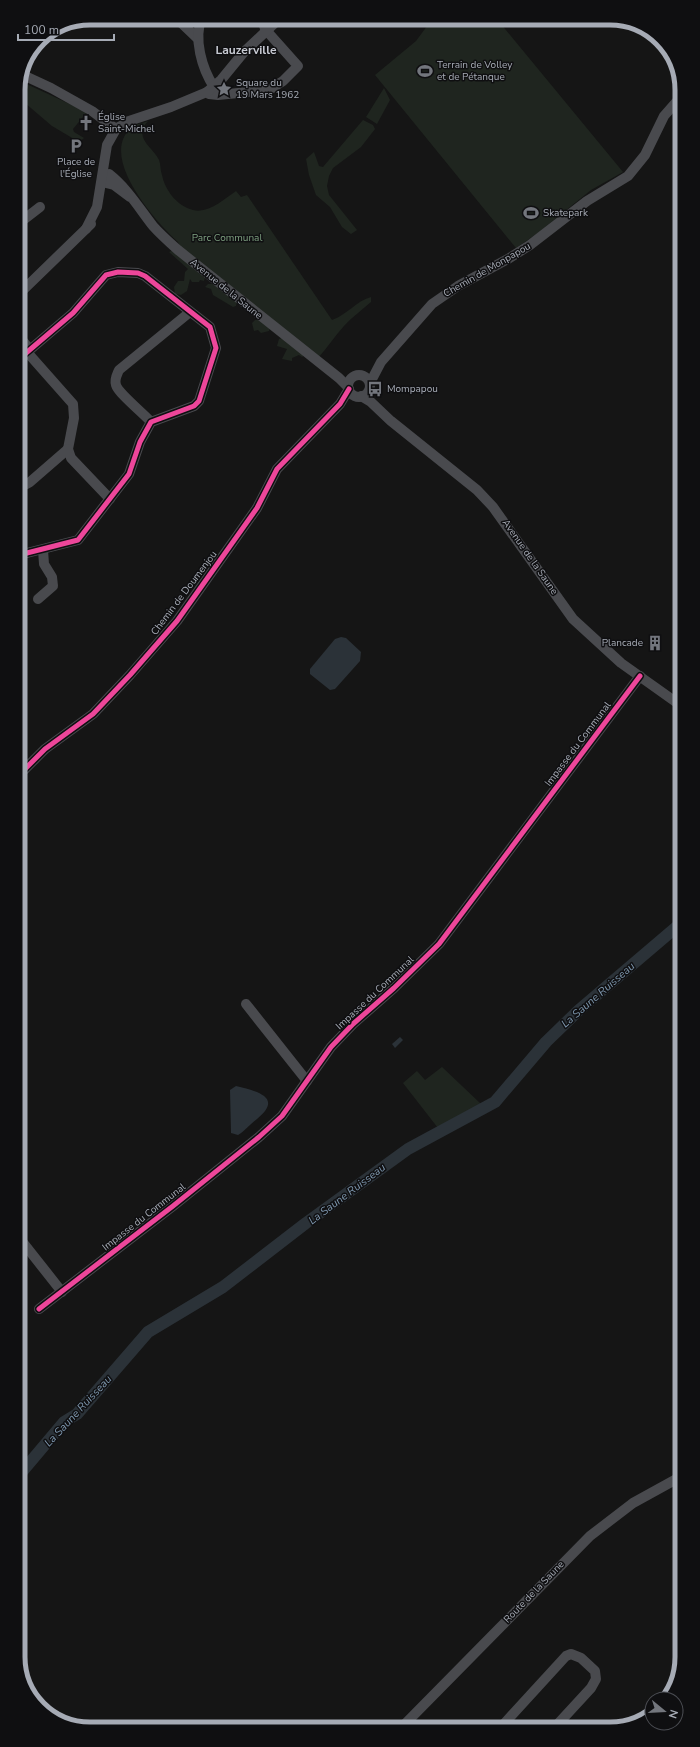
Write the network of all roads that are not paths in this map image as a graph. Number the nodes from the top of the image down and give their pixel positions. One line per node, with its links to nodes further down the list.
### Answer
1 (183, 25): 6 (street)
2 (201, 25): 6 (street)
3 (264, 25): 5 (street)
4 (272, 25): 5 (street)
5 (267, 30): 8 (street); 8 (street)
6 (198, 39): 8 (street)
7 (26, 77): 10 (street)
8 (210, 89): 10 (street)
9 (675, 103): 20 (street, Chemin de Monpapou)
10 (114, 135): 11 (street)
11 (105, 178): 14 (street); 21 (street, Avenue de la Saune)
12 (40, 207): 13 (street)
13 (25, 219)
14 (34, 278): 15 (street); 16 (street)
15 (25, 283)
16 (25, 288)
17 (190, 312): 18 (street); 26 (street); 26 (street)
18 (25, 348)
19 (25, 351): 27 (street)
20 (381, 362): 22 (street, Chemin de Monpapou); 23 (street, Chemin de Monpapou)
21 (330, 371): 22 (street, Avenue de la Saune); 24 (street, Avenue de la Saune)
22 (357, 375): 23 (street); 24 (street)
23 (370, 386): 24 (street); 25 (street, Avenue de la Saune)
24 (353, 392): 25 (street, Avenue de la Saune); 35 (street, Chemin de Doumenjou)
25 (379, 410): 33 (street, Avenue de la Saune)
26 (151, 422): 29 (street)
27 (68, 449): 28 (street); 29 (street)
28 (25, 485)
29 (110, 499): 30 (street)
30 (43, 550): 31 (street); 32 (street)
31 (25, 554)
32 (38, 599)
33 (640, 676): 34 (street, Avenue de la Saune); 37 (street, Impasse du Communal)
34 (675, 701)
35 (25, 769)
36 (246, 1004): 37 (street)
37 (307, 1081): 39 (street, Impasse du Communal)
38 (25, 1245): 39 (street)
39 (62, 1292): 40 (street, Impasse du Communal)
40 (39, 1309)
41 (675, 1480): 42 (street, Route de la Saune)
42 (407, 1722)
43 (506, 1722): 44 (street)
44 (560, 1722)

